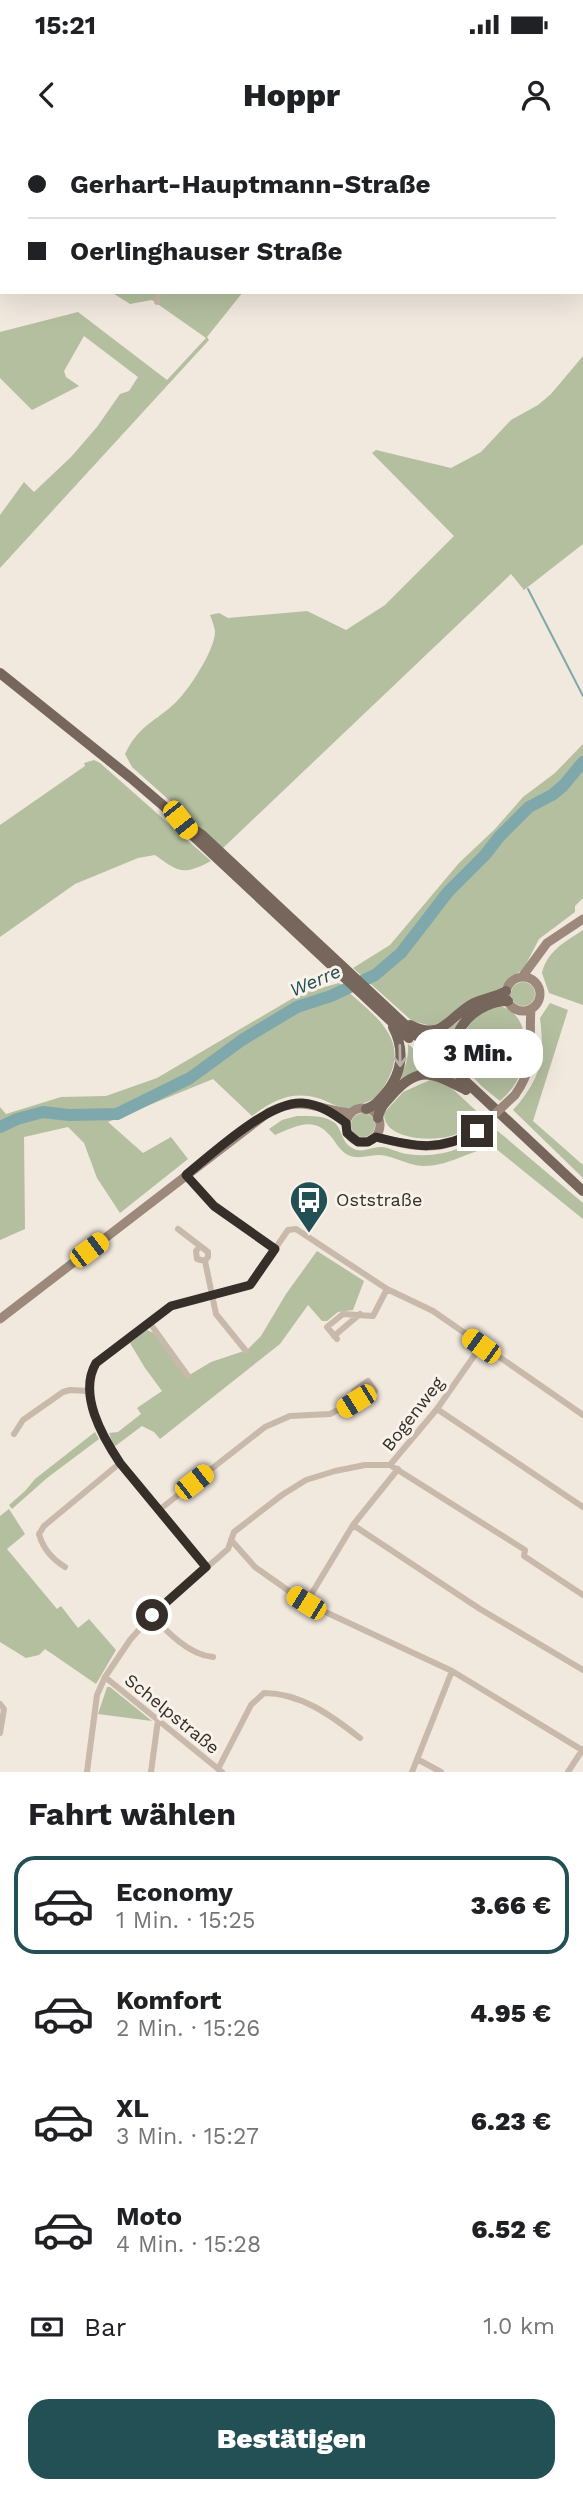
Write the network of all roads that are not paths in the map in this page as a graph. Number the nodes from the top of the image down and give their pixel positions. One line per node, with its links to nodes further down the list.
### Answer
1 (159, 294): 2 (street)
2 (157, 302)
3 (0, 673): 10 (main road)
4 (583, 919): 5 (main road)
5 (535, 961): 6 (main road); 7 (main road)
6 (522, 977): 7 (main road); 8 (main road)
7 (535, 981): 9 (main road)
8 (507, 996): 9 (main road); 10 (main road); 11 (main road)
9 (526, 1010): 18 (main road, bridge)
10 (385, 1011): 11 (main road); 12 (main road, one-way to 12)
11 (468, 1087): 15 (main road); 20 (main road)
12 (366, 1109): 14 (main road); 15 (main road)
13 (330, 1111): 14 (main road); 16 (main road); 19 (main road)
14 (351, 1113): 16 (main road)
15 (379, 1122): 17 (main road); 18 (main road)
16 (346, 1123): 17 (main road)
17 (376, 1137): 18 (main road)
18 (395, 1141)
19 (186, 1175): 22 (street); 26 (main road)
20 (583, 1191)
21 (178, 1229): 24 (street)
22 (275, 1249): 23 (street); 24 (street)
23 (387, 1289): 25 (street); 28 (street)
24 (212, 1295): 27 (street); 29 (street)
25 (360, 1314): 25 (street)
26 (0, 1319)
27 (149, 1322): 30 (street); 31 (street)
28 (481, 1346): 33 (street, Bogenweg); 34 (street)
29 (246, 1350)
30 (188, 1376)
31 (88, 1391): 35 (street); 36 (street)
32 (356, 1401): 40 (street)
33 (437, 1409): 37 (street, Bogenweg); 39 (street)
34 (583, 1415)
35 (14, 1434)
36 (120, 1463): 40 (street); 43 (street)
37 (390, 1465): 38 (street); 42 (street)
38 (398, 1469): 41 (street); 45 (street)
39 (583, 1507)
40 (159, 1510): 44 (street)
41 (353, 1525): 46 (street); 49 (street)
42 (231, 1540): 44 (street); 46 (street)
43 (65, 1567)
44 (206, 1567): 47 (street)
45 (583, 1595)
46 (306, 1603): 50 (street)
47 (152, 1615): 48 (street); 51 (street)
48 (213, 1657)
49 (583, 1670)
50 (452, 1671): 56 (street); 57 (street)
51 (105, 1677): 53 (street, Schelpstraße); 59 (street)
52 (0, 1704): 54 (street)
53 (158, 1720): 58 (street, Schelpstraße); 60 (street)
54 (0, 1733)
55 (360, 1738): 58 (street)
56 (582, 1749): 63 (street)
57 (417, 1759): 61 (street); 62 (street)
58 (220, 1770)
59 (87, 1772)
60 (151, 1772)
61 (411, 1772)
62 (441, 1772)
63 (568, 1772)

